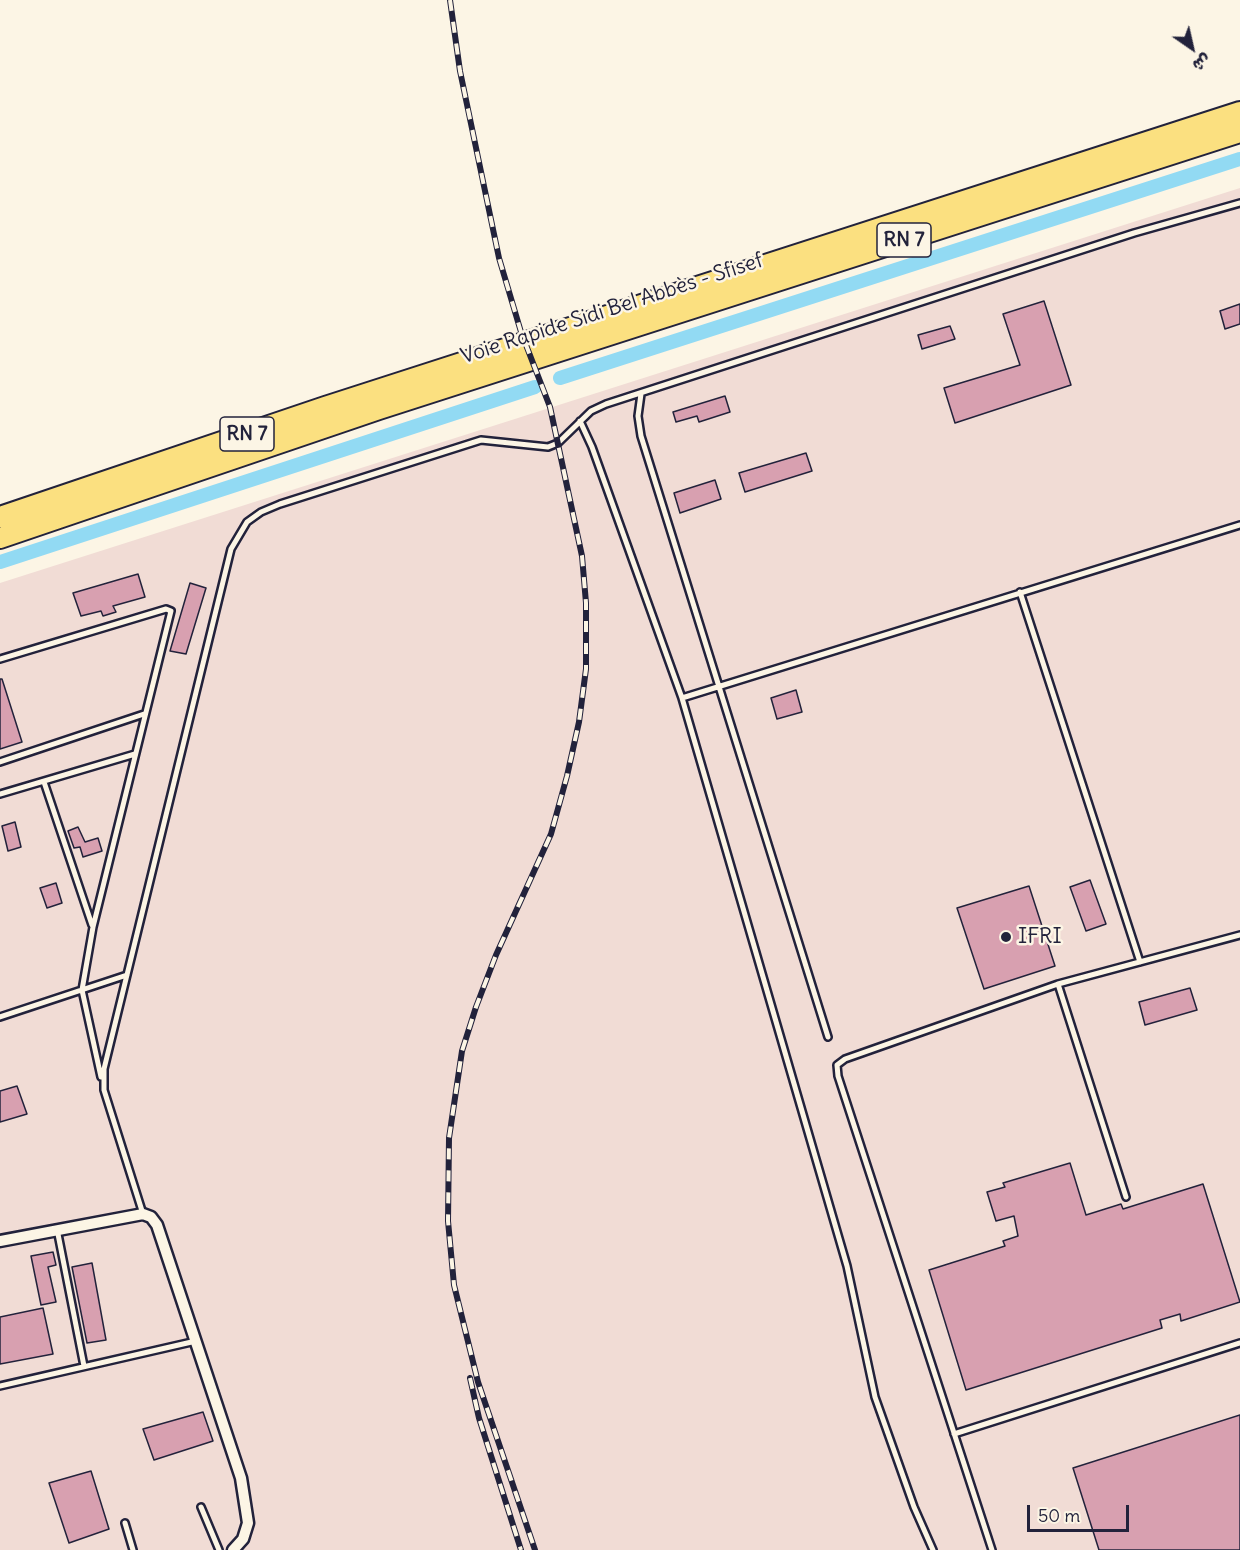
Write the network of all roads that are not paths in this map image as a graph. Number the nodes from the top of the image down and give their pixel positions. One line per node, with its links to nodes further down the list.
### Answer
1 (1240, 112): 6 (highway, Voie Rapide Sidi Bel Abbès - Sfisef / RN 7)
2 (1240, 132): 8 (highway, Voie Rapide Sidi Bel Abbès - Sfisef / RN 7)
3 (1240, 203): 4 (lane)
4 (641, 394): 5 (lane); 11 (lane)
5 (580, 421): 12 (lane); 21 (lane)
6 (0, 518)
7 (1240, 525): 9 (lane)
8 (0, 538)
9 (1020, 592): 11 (lane); 20 (lane)
10 (0, 660): 13 (lane)
11 (719, 686): 12 (lane); 25 (lane)
12 (682, 698): 41 (lane)
13 (144, 714): 14 (lane); 15 (lane)
14 (135, 754): 16 (lane); 18 (lane)
15 (0, 762)
16 (44, 782): 17 (lane); 18 (lane)
17 (0, 794)
18 (93, 927): 23 (lane)
19 (1240, 934): 20 (lane)
20 (1140, 962): 22 (lane)
21 (127, 975): 23 (lane); 26 (lane)
22 (1058, 984): 27 (lane); 35 (lane)
23 (81, 990): 24 (lane); 26 (lane)
24 (0, 1017)
25 (828, 1037)
26 (104, 1090): 28 (lane)
27 (1126, 1197)
28 (143, 1214): 29 (street); 31 (street)
29 (57, 1229): 30 (street); 33 (lane)
30 (0, 1241)
31 (196, 1341): 33 (lane); 40 (street)
32 (1240, 1343): 35 (lane)
33 (84, 1366): 34 (lane)
34 (0, 1386)
35 (954, 1434): 42 (lane)
36 (201, 1507): 39 (lane)
37 (124, 1523): 38 (lane)
38 (133, 1550)
39 (219, 1550)
40 (233, 1550)
41 (933, 1550)
42 (992, 1550)

